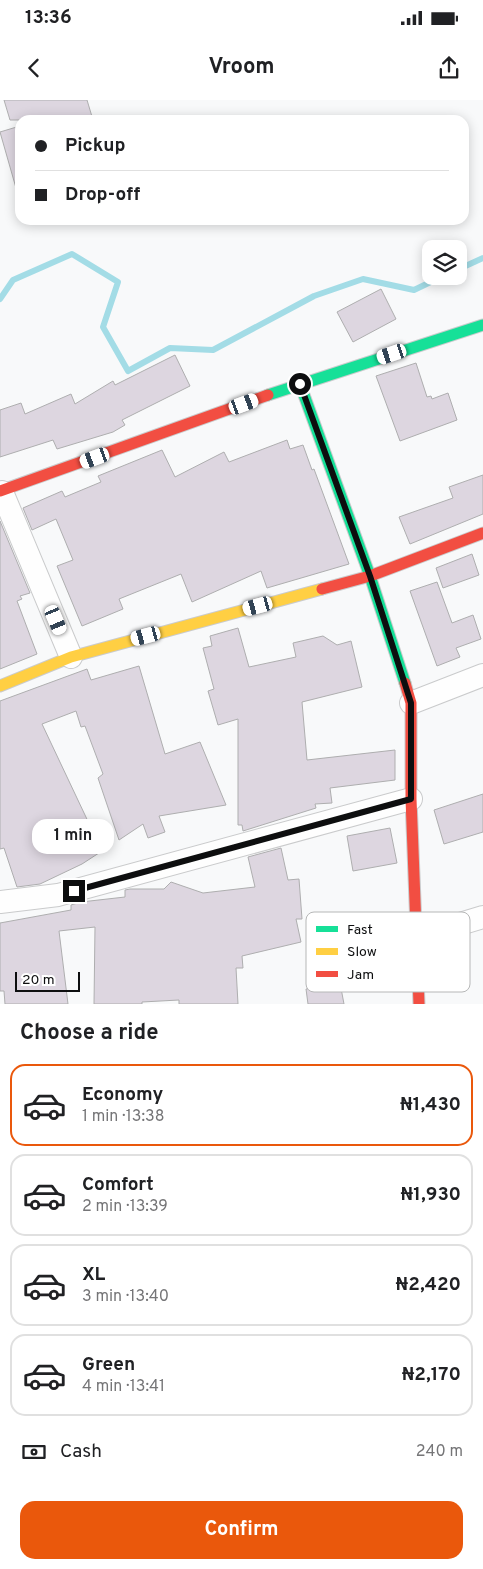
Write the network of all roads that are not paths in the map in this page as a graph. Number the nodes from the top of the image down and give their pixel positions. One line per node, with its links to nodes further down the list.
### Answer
1 (483, 325): 2 (street)
2 (300, 384): 3 (street); 5 (street)
3 (1, 491): 6 (street)
4 (483, 534): 5 (street)
5 (370, 576): 6 (street); 9 (street)
6 (71, 657): 8 (street)
7 (483, 675): 9 (street)
8 (0, 686)
9 (411, 703): 10 (street)
10 (411, 799): 11 (street); 12 (street)
11 (0, 902)
12 (416, 912)
13 (483, 917): 14 (street)
14 (470, 921)

